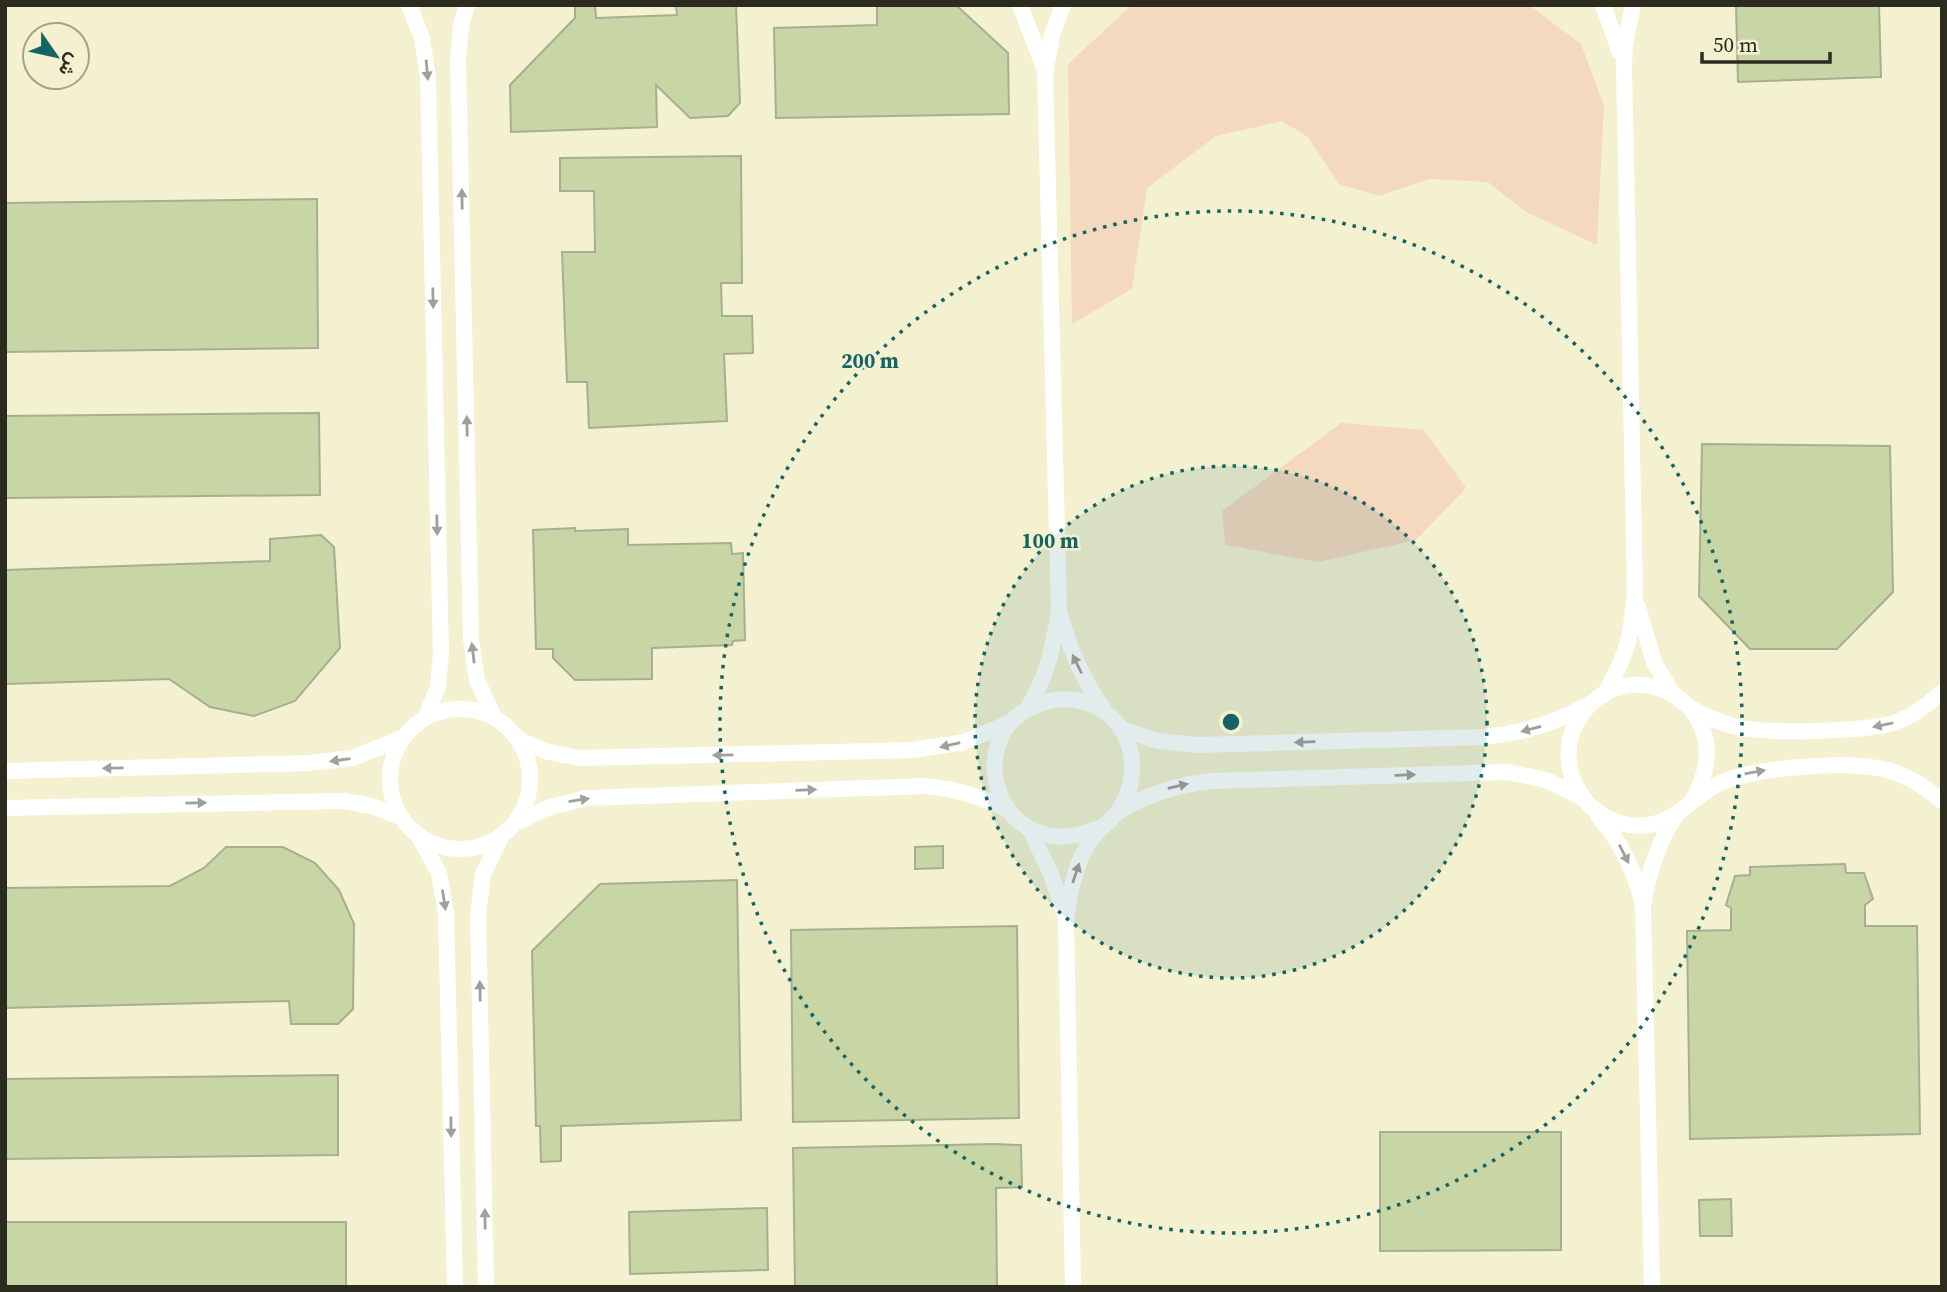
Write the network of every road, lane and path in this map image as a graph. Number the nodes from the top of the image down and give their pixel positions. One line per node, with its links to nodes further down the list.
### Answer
1 (409, 5): 18 (street, one-way to 18)
2 (467, 5): 17 (street, one-way to 2)
3 (1020, 5): 8 (street)
4 (1063, 5): 8 (street)
5 (1603, 5): 7 (street)
6 (1633, 5): 7 (street)
7 (1624, 65): 9 (street)
8 (1045, 74): 10 (street)
9 (1635, 591): 12 (street); 13 (street)
10 (1059, 609): 15 (street); 16 (street, one-way to 10)
11 (1942, 692): 14 (street, one-way to 14)
12 (1673, 694): 13 (street); 14 (street)
13 (1598, 698): 20 (street, one-way to 20); 26 (street)
14 (1690, 707): 24 (street)
15 (1027, 709): 16 (street); 19 (street)
16 (1108, 714): 20 (street)
17 (494, 717): 18 (street); 22 (street)
18 (425, 718): 21 (street)
19 (1013, 720): 22 (street, one-way to 22); 28 (street)
20 (1121, 729): 29 (street)
21 (404, 737): 23 (street, one-way to 23); 31 (street)
22 (519, 739): 32 (street)
23 (5, 771)
24 (1693, 799): 25 (street, one-way to 25); 30 (street)
25 (1942, 801)
26 (1587, 803): 29 (street, one-way to 26); 30 (street); 37 (street, one-way to 37)
27 (5, 808): 31 (street, one-way to 31)
28 (1008, 810): 32 (street, one-way to 28); 33 (street)
29 (1116, 814): 34 (street)
30 (1677, 814): 37 (street)
31 (400, 817): 36 (street)
32 (515, 823): 35 (street)
33 (1030, 828): 34 (street); 38 (street)
34 (1099, 828): 38 (street, one-way to 34)
35 (501, 836): 36 (street); 40 (street, one-way to 35)
36 (419, 837): 39 (street, one-way to 39)
37 (1643, 907): 42 (street)
38 (1066, 922): 41 (street)
39 (455, 1287)
40 (486, 1287)
41 (1073, 1287)
42 (1652, 1287)

